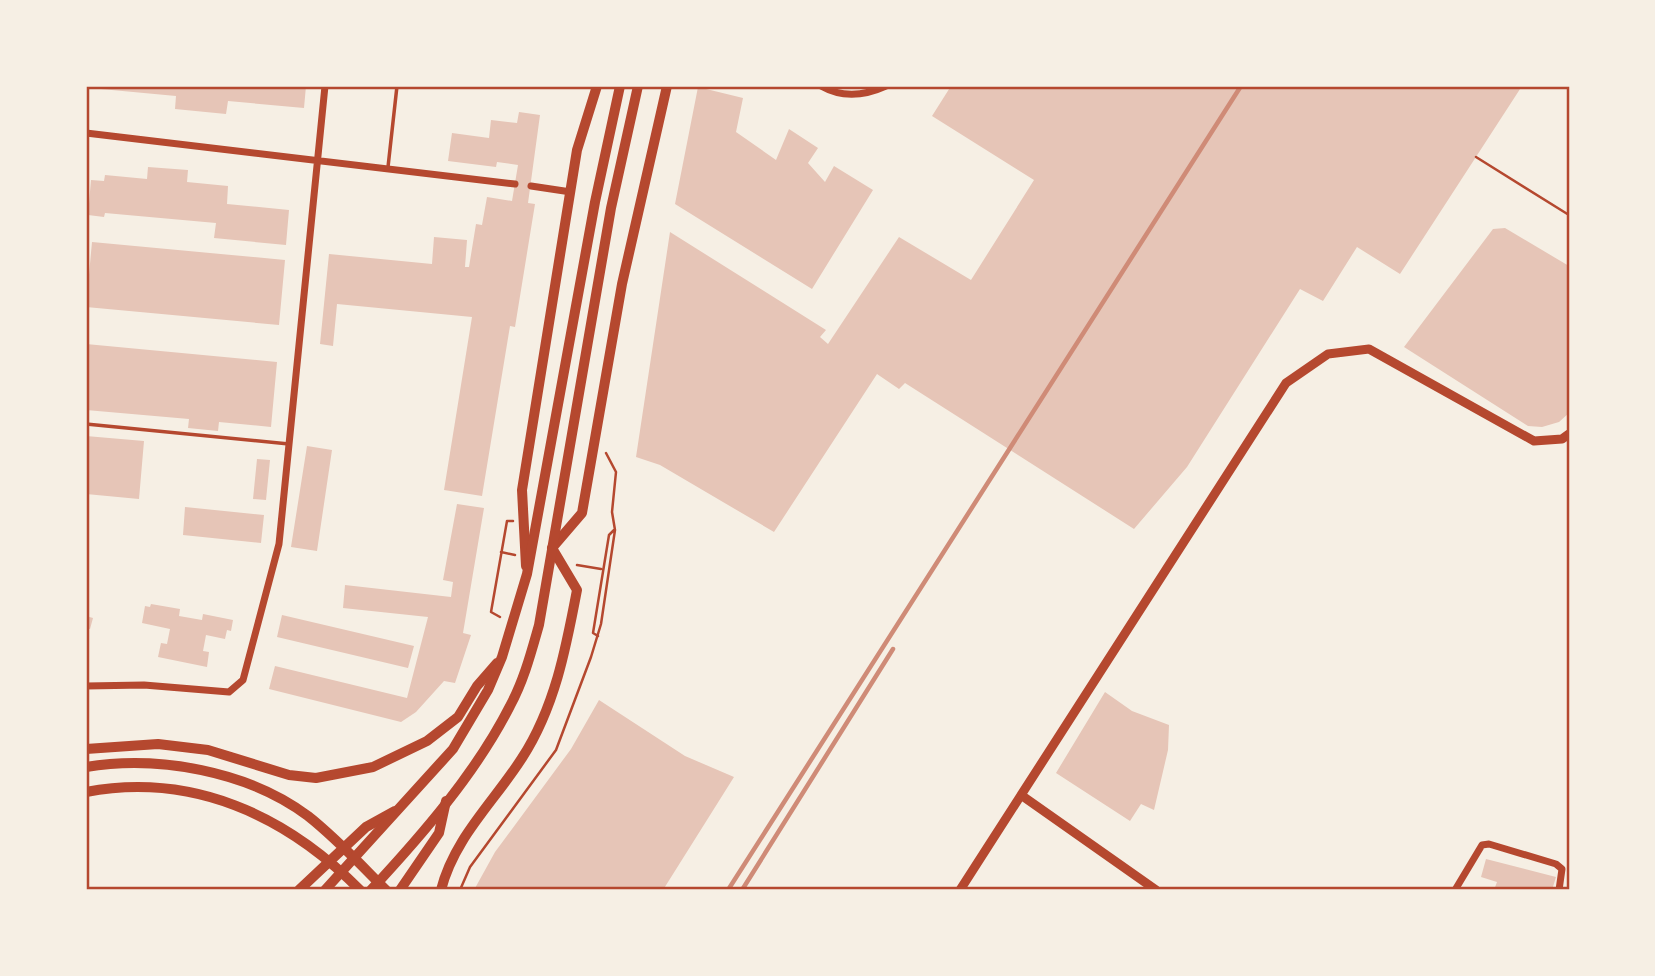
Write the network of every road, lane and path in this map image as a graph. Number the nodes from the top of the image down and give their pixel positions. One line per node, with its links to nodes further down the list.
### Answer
1 (325, 86): 11 (street)
2 (397, 86): 12 (lane)
3 (597, 86): 15 (main road)
4 (620, 86): 23 (main road)
5 (638, 86): 22 (main road)
6 (667, 86): 22 (main road)
7 (821, 86): 8 (street)
8 (886, 86)
9 (86, 133): 11 (street)
10 (1476, 157): 16 (path)
11 (318, 161): 12 (street); 19 (street)
12 (388, 170): 13 (street)
13 (515, 184)
14 (531, 186): 15 (street)
15 (571, 192): 20 (main road)
16 (1569, 215)
17 (86, 424): 19 (lane)
18 (1569, 434): 31 (street)
19 (289, 444): 27 (street)
20 (524, 520): 23 (main road); 24 (path)
21 (615, 530): 25 (path)
22 (552, 548): 32 (main road); 40 (main road)
23 (527, 574): 24 (main road)
24 (513, 623): 26 (main road)
25 (598, 636)
26 (502, 657): 28 (main road); 33 (main road)
27 (86, 685)
28 (86, 749)
29 (86, 767): 38 (main road)
30 (86, 792): 36 (main road)
31 (1021, 795): 41 (street); 42 (street)
32 (447, 799): 37 (main road); 39 (main road)
33 (369, 832): 34 (main road); 35 (main road)
34 (299, 890)
35 (325, 890)
36 (360, 890)
37 (371, 890)
38 (386, 890)
39 (400, 890)
40 (441, 890)
41 (960, 890)
42 (1156, 890)
43 (1455, 890): 44 (street)
44 (1559, 890)

